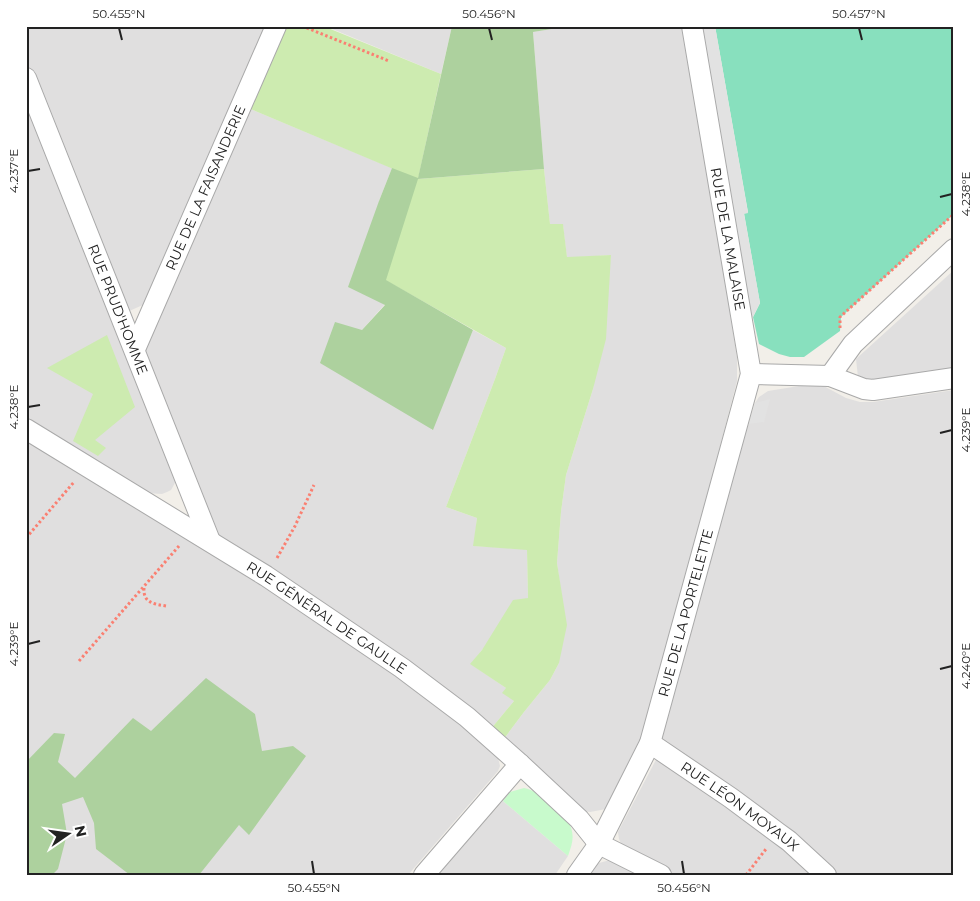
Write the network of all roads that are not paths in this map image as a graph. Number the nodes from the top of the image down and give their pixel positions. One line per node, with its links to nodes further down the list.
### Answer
1 (276, 26): 5 (street, RUE DE LA FAISANDERIE)
2 (692, 26): 6 (street, RUE DE LA MALAISE)
3 (26, 78): 5 (street, RUE PRUD'HOMME)
4 (954, 249): 7 (street)
5 (134, 349): 10 (street, RUE PRUD'HOMME)
6 (751, 374): 7 (street); 11 (street, RUE DE LA PORTELETTE)
7 (830, 376): 8 (street)
8 (954, 378)
9 (26, 429): 10 (street, RUE GÉNÉRAL DE GAULLE)
10 (210, 541): 12 (street, RUE GÉNÉRAL DE GAULLE)
11 (650, 743): 13 (street, RUE DE LA PORTELETTE); 17 (street, RUE LÉON MOYAUX)
12 (520, 764): 13 (street, RUE GÉNÉRAL DE GAULLE); 14 (street)
13 (600, 844): 15 (street, RUE DE LA PORTELETTE); 16 (street)
14 (424, 875)
15 (577, 875)
16 (661, 875)
17 (826, 875)

